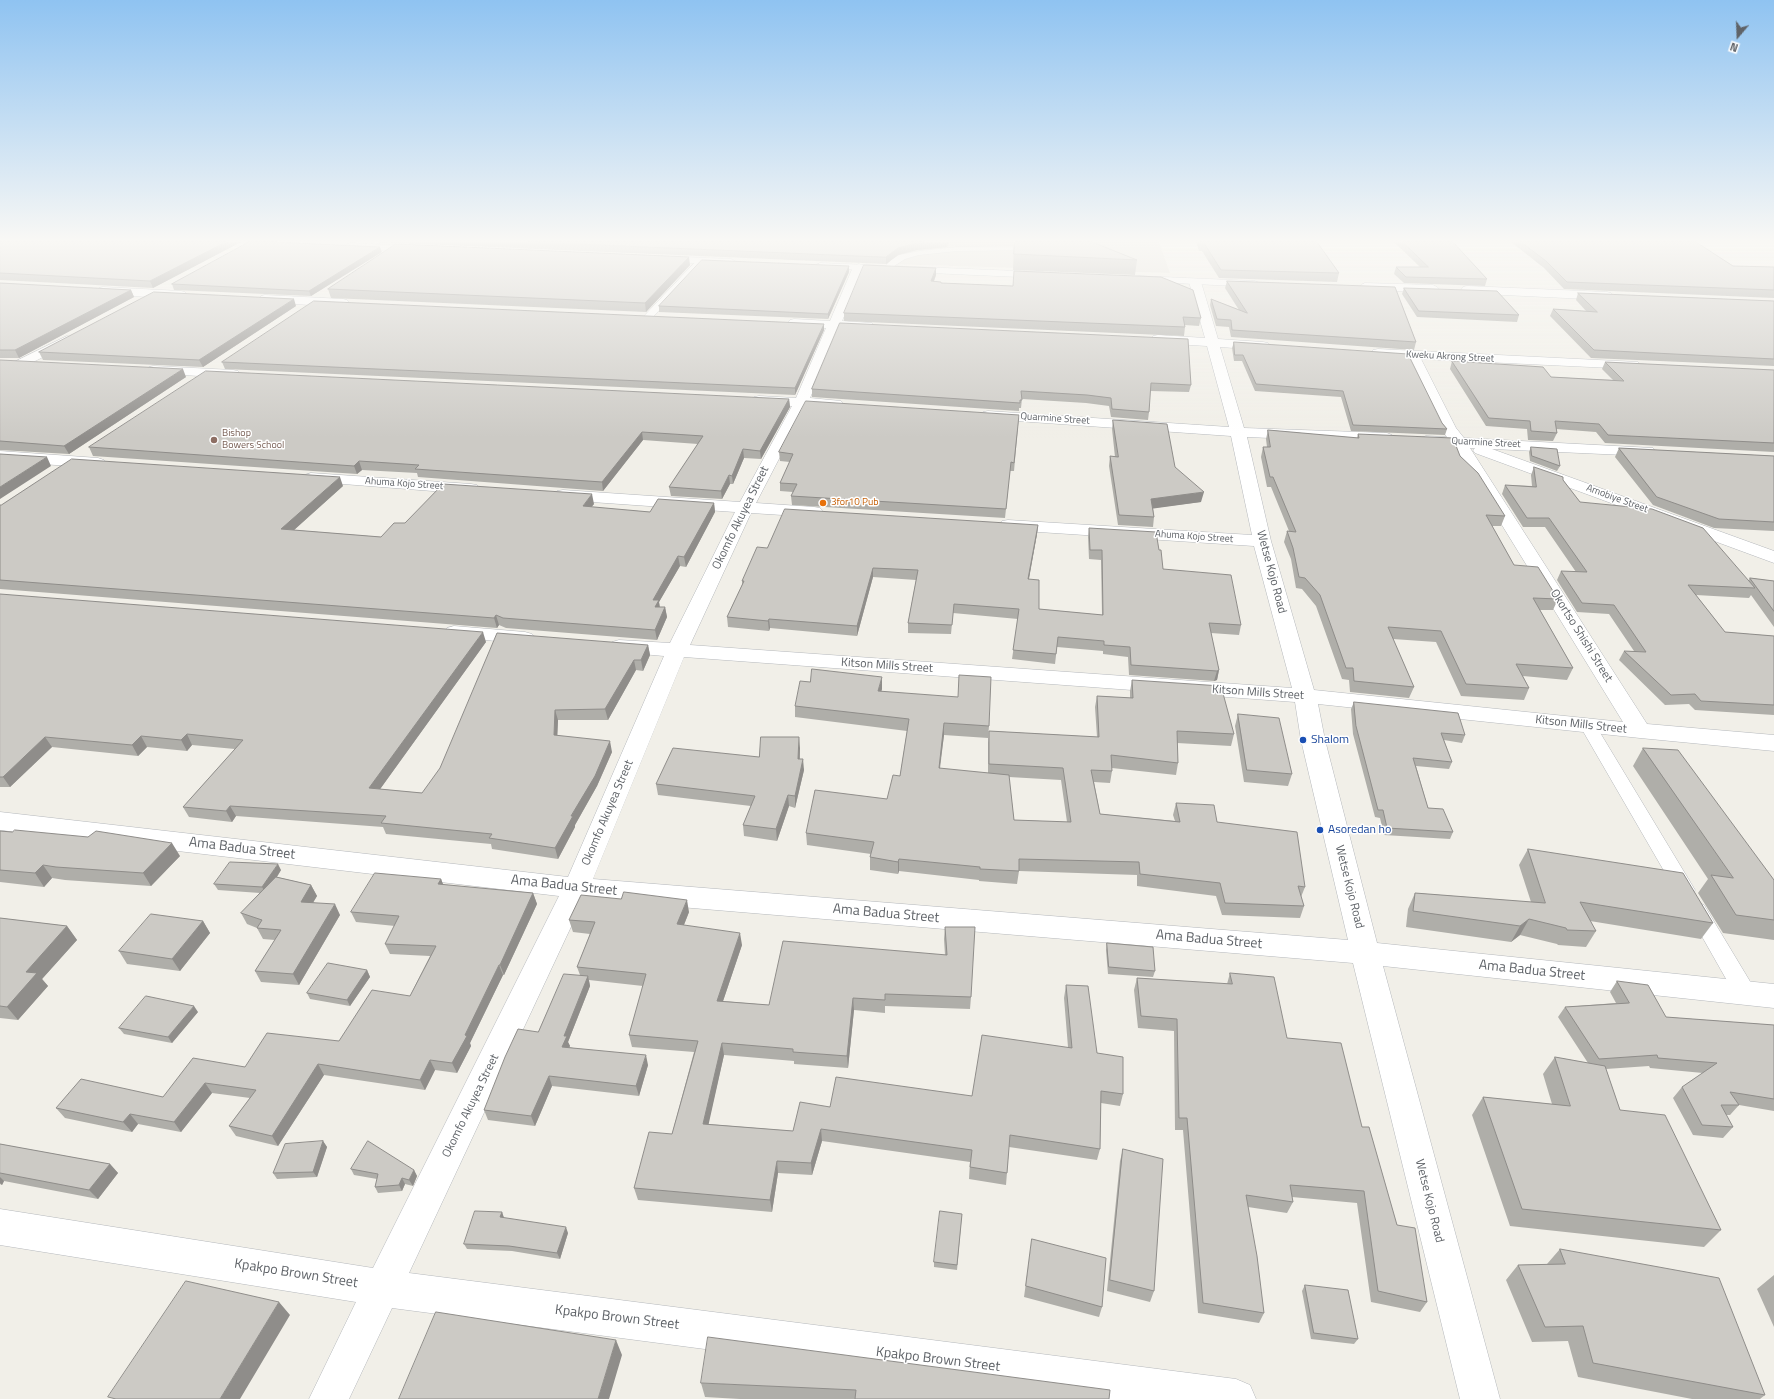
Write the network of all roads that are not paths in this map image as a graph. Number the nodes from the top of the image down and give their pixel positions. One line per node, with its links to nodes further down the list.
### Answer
1 (307, 307): 5 (street)
2 (657, 307): 7 (lane)
3 (842, 307): 10 (street, Okomfo Akuyea Street)
4 (1203, 307): 14 (street, Wetse Kojo Road)
5 (296, 314)
6 (632, 316): 7 (street)
7 (648, 317): 8 (street)
8 (664, 318)
9 (780, 322): 10 (street)
10 (834, 325): 11 (street); 29 (street, Okomfo Akuyea Street)
11 (881, 327)
12 (74, 336): 20 (street)
13 (1142, 338): 14 (street)
14 (1214, 342): 15 (street); 32 (street, Wetse Kojo Road)
15 (1273, 346)
16 (1365, 352): 17 (street, Kweku Akrong Street)
17 (1412, 355): 22 (street, Kweku Akrong Street); 33 (street, Okortso Shishi Street)
18 (226, 360): 24 (street)
19 (0, 363): 20 (street)
20 (20, 364): 21 (street); 25 (street)
21 (51, 365)
22 (1648, 366)
23 (137, 369): 24 (street)
24 (207, 373): 26 (street); 27 (street)
25 (0, 374)
26 (247, 374)
27 (188, 385)
28 (745, 399): 29 (street)
29 (801, 402): 30 (street); 43 (street, Okomfo Akuyea Street)
30 (848, 405)
31 (976, 414): 32 (street, Quarmine Street)
32 (1238, 432): 33 (street, Quarmine Street); 46 (street, Wetse Kojo Road)
33 (1459, 442): 35 (street, Quarmine Street); 47 (street, Amobiye Street); 54 (street, Okortso Shishi Street)
34 (92, 449): 37 (street)
35 (1663, 452)
36 (0, 456): 37 (street)
37 (73, 461): 38 (street); 39 (street)
38 (113, 464)
39 (53, 474)
40 (294, 477): 41 (street, Ahuma Kojo Street)
41 (484, 490)
42 (547, 494): 43 (street)
43 (744, 508): 44 (street); 51 (street, Okomfo Akuyea Street)
44 (832, 514)
45 (991, 524): 46 (street, Ahuma Kojo Street)
46 (1262, 541): 52 (street, Wetse Kojo Road)
47 (1774, 557)
48 (438, 631): 49 (street)
49 (542, 639)
50 (598, 644): 51 (street, Kitson Mills Street)
51 (677, 650): 52 (street, Kitson Mills Street); 57 (street, Okomfo Akuyea Street)
52 (1305, 696): 53 (street, Kitson Mills Street); 58 (street, Wetse Kojo Road)
53 (1588, 726): 54 (street, Kitson Mills Street); 59 (lane)
54 (1640, 731): 55 (street, Kitson Mills Street)
55 (1774, 743)
56 (0, 821): 57 (street, Ama Badua Street)
57 (576, 888): 58 (street, Ama Badua Street); 62 (street, Okomfo Akuyea Street)
58 (1365, 953): 59 (street, Ama Badua Street); 65 (street, Wetse Kojo Road)
59 (1746, 994): 60 (street, Ama Badua Street)
60 (1774, 996)
61 (0, 1227): 62 (street, Kpakpo Brown Street)
62 (384, 1288): 63 (street, Okomfo Akuyea Street); 64 (street, Kpakpo Brown Street)
63 (329, 1399)
64 (1236, 1399)
65 (1480, 1399)

